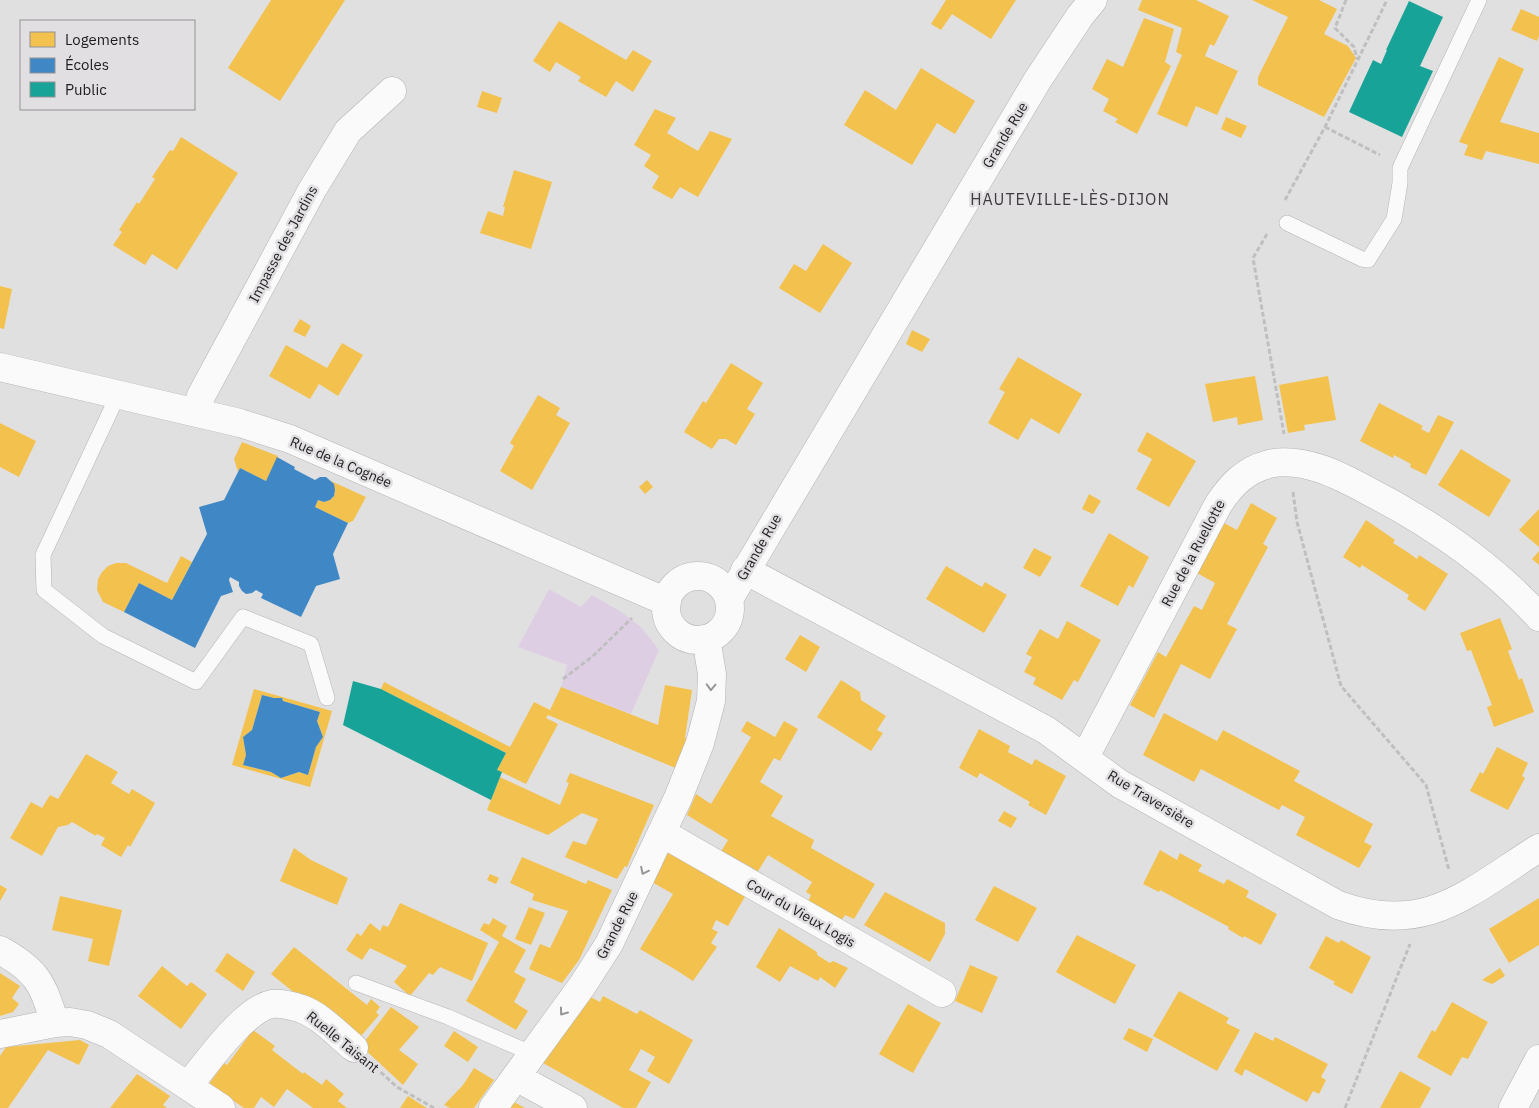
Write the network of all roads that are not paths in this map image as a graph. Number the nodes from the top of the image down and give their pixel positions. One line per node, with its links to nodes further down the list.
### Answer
1 (1093, 0): 8 (street, Grande Rue)
2 (1479, 0): 4 (lane)
3 (392, 91): 7 (street, Impasse des Jardins)
4 (1287, 223)
5 (0, 367): 6 (street, Rue de la Cognée)
6 (118, 395): 7 (street, Rue de la Cognée); 13 (lane)
7 (196, 412): 9 (street, Rue de la Cognée)
8 (745, 570): 10 (street, Grande Rue); 14 (street, Rue Traversière)
9 (655, 597): 10 (street); 12 (street)
10 (729, 599): 12 (street, Grande Rue)
11 (1539, 617): 14 (street, Rue de la Ruellotte)
12 (704, 639): 15 (street, Grande Rue, one-way to 15)
13 (327, 698)
14 (1085, 757): 16 (street, Rue Traversière)
15 (662, 833): 19 (street, Cour du Vieux Logis); 23 (street, Grande Rue, one-way to 23)
16 (1539, 848)
17 (0, 950): 20 (street)
18 (356, 983): 23 (lane)
19 (942, 993)
20 (55, 1023): 21 (street); 26 (street)
21 (0, 1034)
22 (354, 1048): 26 (street, Ruelle Taisant)
23 (532, 1054): 25 (street, Grande Rue)
24 (1539, 1059): 30 (street)
25 (516, 1077): 28 (street, Grande Rue); 29 (street)
26 (188, 1086): 27 (street)
27 (221, 1108)
28 (493, 1108)
29 (573, 1108)
30 (1513, 1108)

